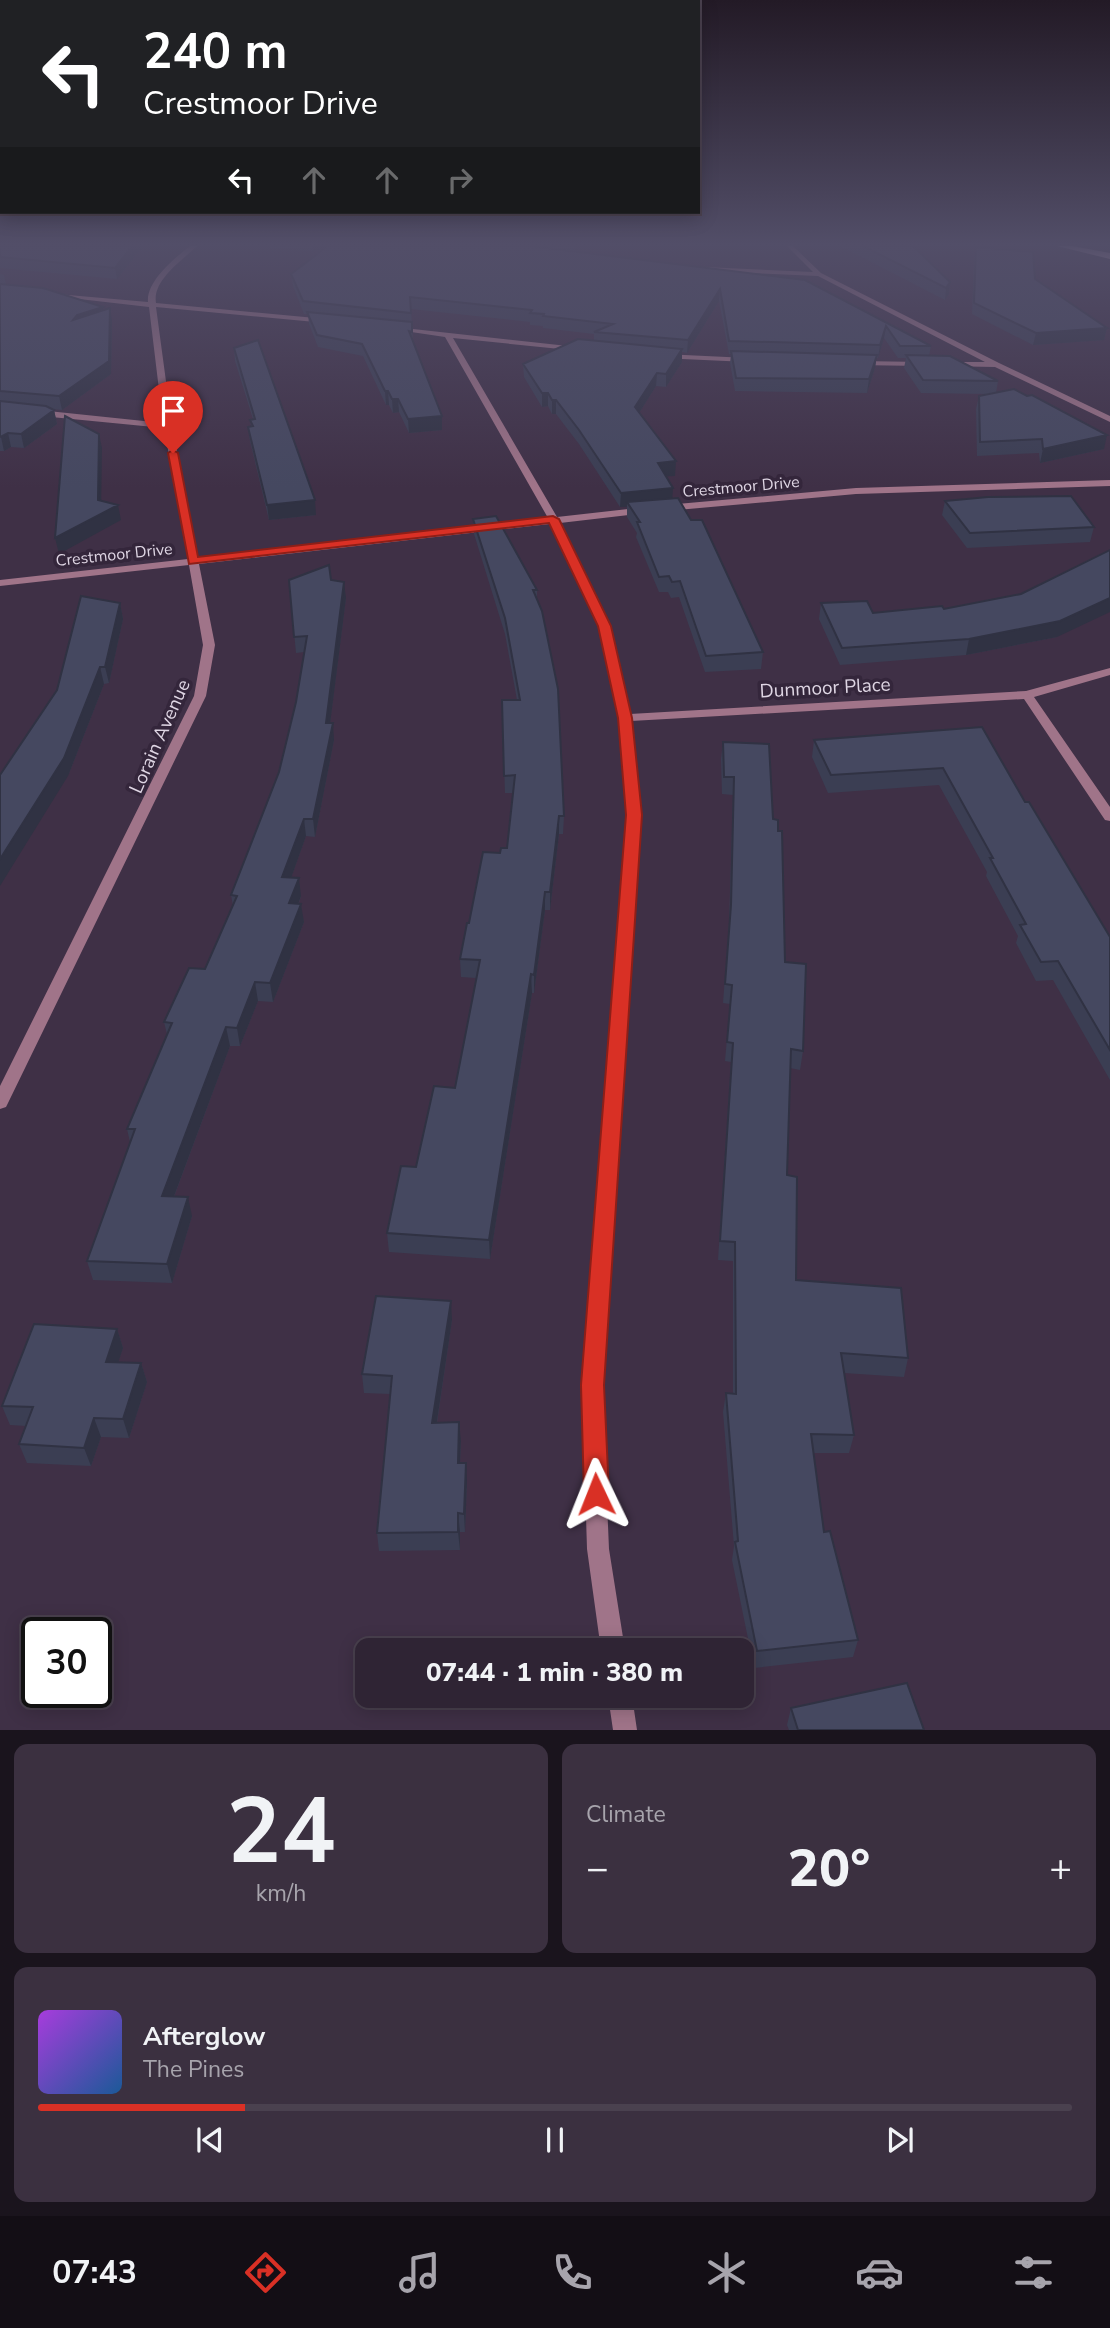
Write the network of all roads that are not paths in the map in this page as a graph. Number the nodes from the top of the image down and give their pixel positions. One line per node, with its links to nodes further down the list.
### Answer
1 (155, 327): 12 (street, Lorain Avenue)
2 (379, 327): 4 (street)
3 (922, 327): 9 (street)
4 (448, 335): 5 (street); 14 (street)
5 (592, 350)
6 (657, 356): 7 (street)
7 (760, 360)
8 (855, 363): 9 (street)
9 (996, 365): 11 (street)
10 (0, 409): 12 (street)
11 (1110, 419)
12 (168, 426): 15 (street, Lorain Avenue)
13 (1110, 484): 14 (street, Crestmoor Drive)
14 (553, 519): 15 (street, Crestmoor Drive); 19 (street)
15 (193, 561): 16 (street, Crestmoor Drive); 21 (street, Lorain Avenue)
16 (0, 583)
17 (1110, 671): 18 (street, Dunmoor Place)
18 (1027, 695): 19 (street, Dunmoor Place); 20 (street)
19 (625, 718): 22 (street)
20 (1110, 817)
21 (0, 1103)
22 (611, 1638)
23 (622, 1708): 24 (street)
24 (625, 1730)

